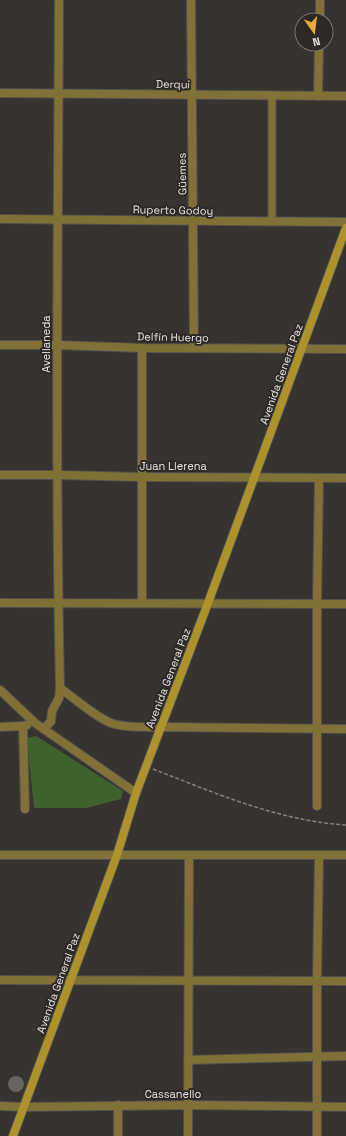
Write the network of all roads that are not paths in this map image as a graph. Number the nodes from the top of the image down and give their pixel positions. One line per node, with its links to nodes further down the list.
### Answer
1 (59, 0): 7 (street, Avellaneda)
2 (191, 0): 8 (street, Güemes)
3 (320, 0): 4 (street)
4 (320, 12)
5 (319, 52): 10 (street)
6 (0, 93): 7 (street, Derqui)
7 (58, 93): 8 (street, Derqui); 13 (street, Avellaneda)
8 (192, 95): 9 (street, Derqui); 14 (street, Güemes)
9 (272, 95): 10 (street, Derqui); 15 (street)
10 (318, 96): 11 (street, Derqui)
11 (346, 96)
12 (0, 219): 13 (street, Ruperto Godoy)
13 (58, 219): 14 (street, Ruperto Godoy); 19 (street, Avellaneda)
14 (193, 221): 15 (street, Ruperto Godoy); 21 (street, Güemes)
15 (272, 222): 16 (street, Ruperto Godoy)
16 (346, 222)
17 (346, 228): 22 (main road, Avenida General Paz)
18 (0, 344): 19 (street, Delfín Huergo)
19 (57, 344): 20 (street, Delfín Huergo); 24 (street, Avellaneda)
20 (142, 348): 21 (street, Delfín Huergo); 26 (street)
21 (194, 348): 22 (street, Delfín Huergo)
22 (302, 349): 23 (street, Delfín Huergo); 27 (main road, Avenida General Paz)
23 (346, 349)
24 (58, 474): 25 (street, Juan Llerena); 26 (street, Juan Llerena); 31 (street, Avellaneda)
25 (0, 475)
26 (142, 477): 27 (street, Juan Llerena); 32 (street)
27 (254, 478): 28 (street, Juan Llerena); 33 (main road, Avenida General Paz)
28 (319, 478): 29 (street, Juan Llerena); 34 (street)
29 (346, 478)
30 (0, 603): 31 (street)
31 (58, 603): 32 (street); 36 (street, Avellaneda)
32 (142, 603): 33 (street)
33 (208, 603): 34 (street); 41 (main road, Avenida General Paz)
34 (317, 604): 35 (street); 43 (street)
35 (346, 604)
36 (60, 688): 41 (street); 42 (street, Avellaneda)
37 (0, 690): 38 (street)
38 (35, 723): 39 (street); 42 (street)
39 (23, 726): 40 (street); 47 (street)
40 (0, 727)
41 (160, 727): 43 (street); 45 (main road, Avenida General Paz)
42 (44, 729): 45 (street)
43 (318, 729): 44 (street); 46 (street)
44 (346, 729)
45 (136, 792): 49 (main road, Avenida General Paz)
46 (318, 806)
47 (25, 809)
48 (0, 855): 49 (street)
49 (116, 855): 50 (street); 54 (main road, Avenida General Paz)
50 (189, 855): 51 (street); 55 (street)
51 (319, 855): 52 (street); 56 (street)
52 (346, 855)
53 (0, 980): 54 (street)
54 (72, 980): 55 (street); 63 (main road, Avenida General Paz)
55 (188, 980): 56 (street); 60 (street)
56 (316, 981): 57 (street); 59 (street)
57 (346, 981)
58 (346, 1056): 59 (street)
59 (316, 1057): 60 (street); 65 (street)
60 (188, 1060): 61 (street)
61 (188, 1105): 64 (street, Cassanello); 65 (street, Cassanello); 69 (street)
62 (0, 1106): 63 (street, Cassanello)
63 (24, 1106): 64 (street, Cassanello); 67 (main road, Avenida General Paz)
64 (118, 1106): 68 (street)
65 (317, 1107): 66 (street, Cassanello); 70 (street)
66 (346, 1107)
67 (13, 1136)
68 (118, 1136)
69 (188, 1136)
70 (317, 1136)

